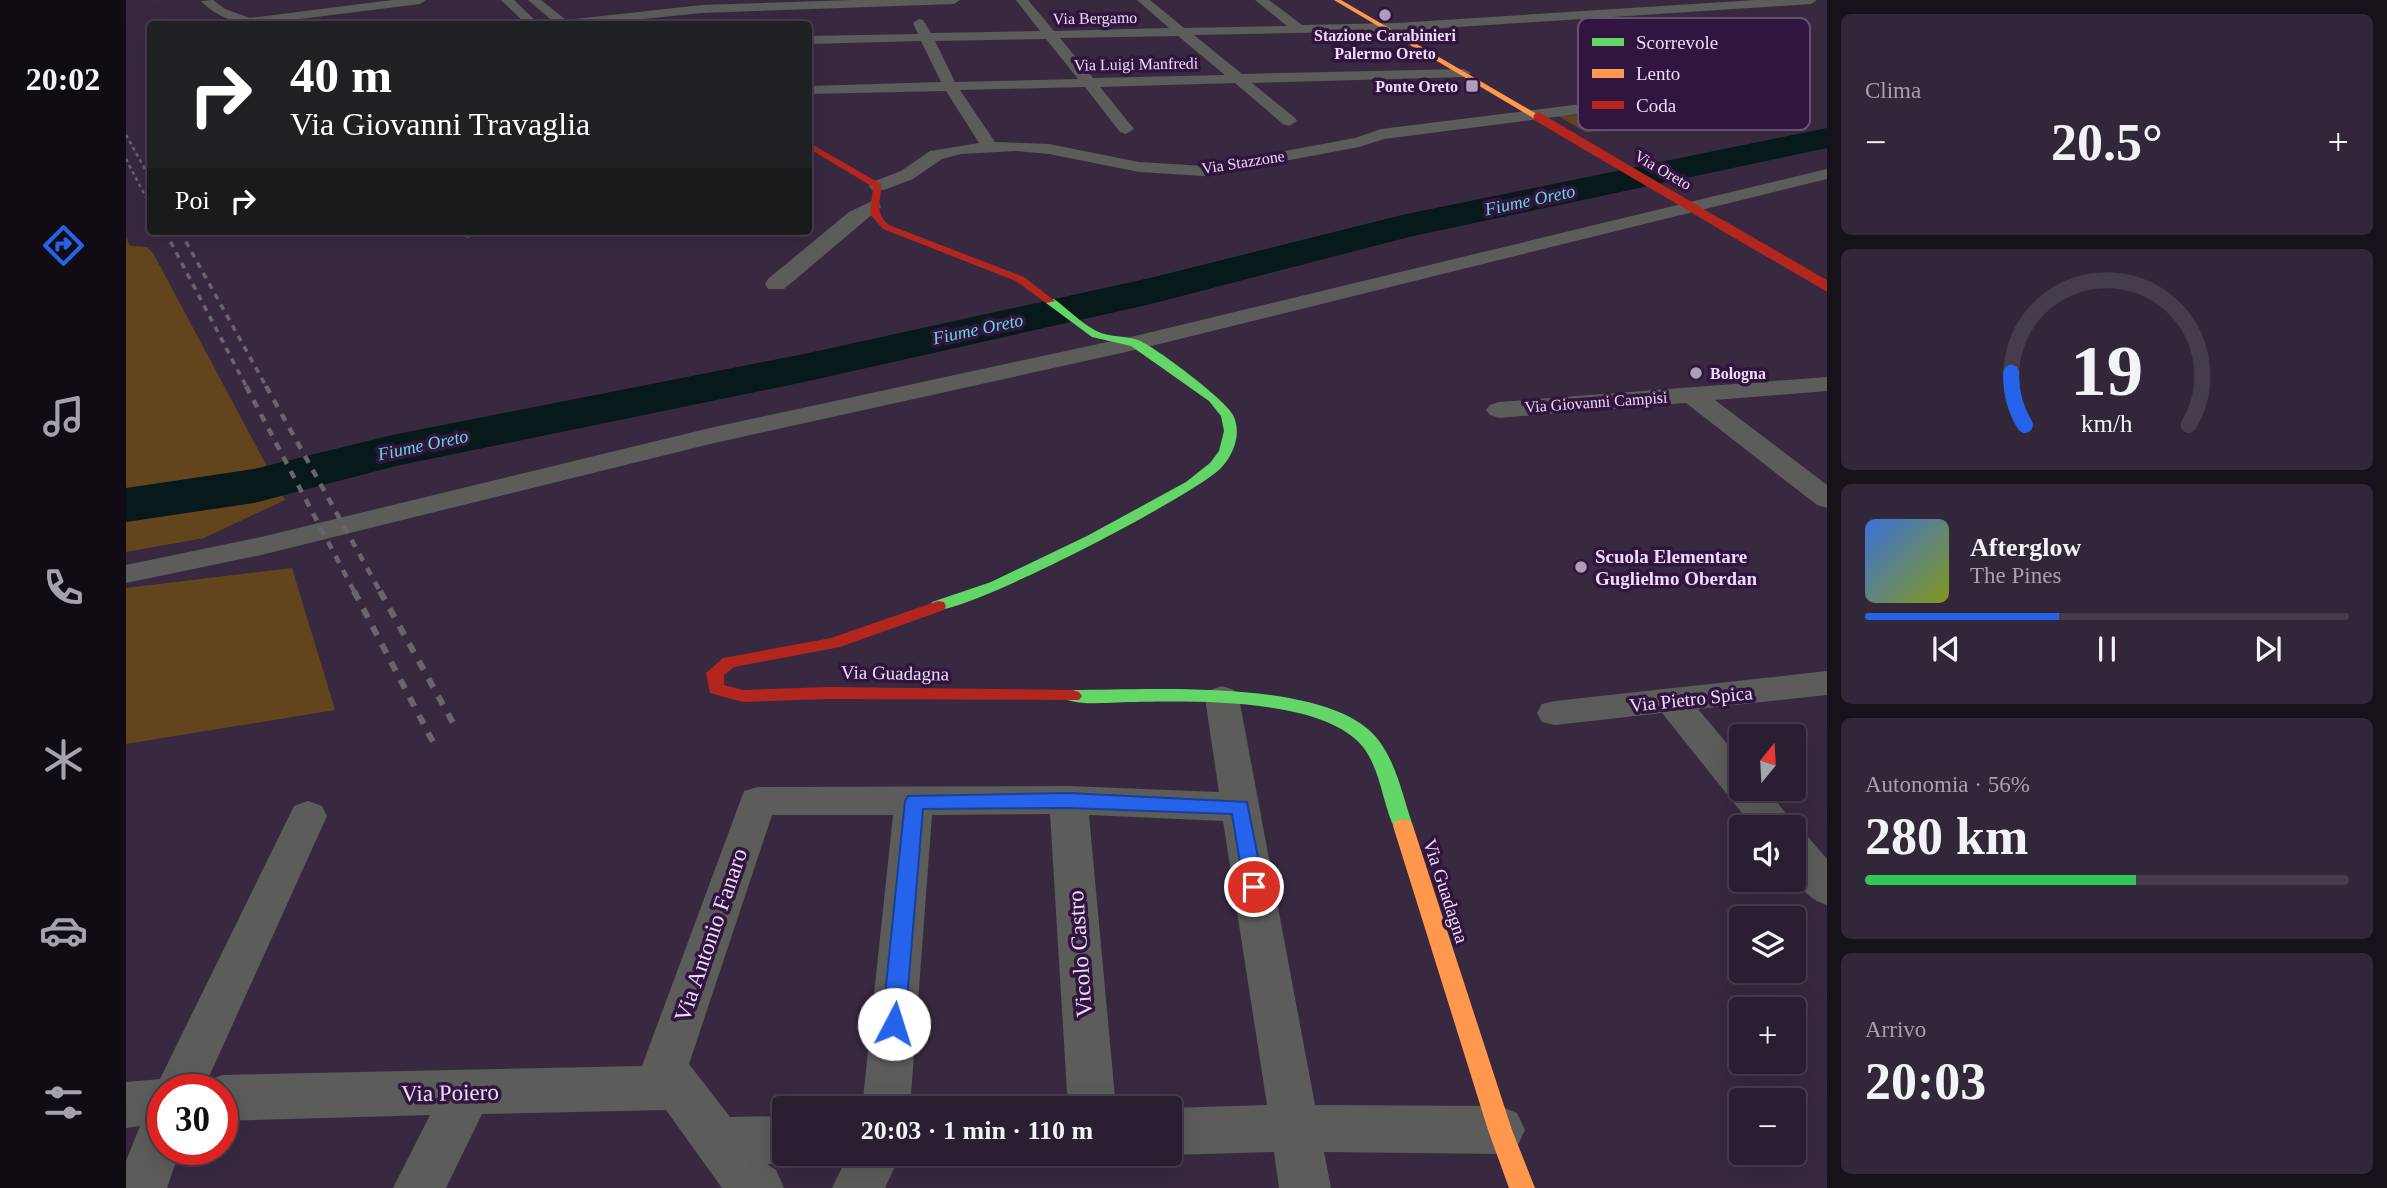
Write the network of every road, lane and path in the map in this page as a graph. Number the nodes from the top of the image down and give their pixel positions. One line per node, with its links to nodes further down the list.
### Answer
1 (213, 0): 16 (street)
2 (386, 0): 17 (street)
3 (420, 0): 18 (street)
4 (508, 0): 19 (street)
5 (534, 0): 20 (street)
6 (689, 0): 15 (street)
7 (954, 0): 13 (street)
8 (1022, 0): 26 (street)
9 (1143, 0): 25 (street)
10 (1261, 0): 24 (street)
11 (1337, 0): 23 (street, Via Oreto)
12 (1811, 0): 23 (street, Via Bergamo)
13 (908, 1): 14 (street); 27 (street)
14 (785, 7): 15 (street)
15 (702, 9): 21 (street); 22 (street)
16 (246, 21)
17 (255, 21)
18 (257, 21)
19 (530, 21)
20 (560, 21)
21 (592, 21)
22 (722, 21)
23 (1382, 27): 24 (street, Via Bergamo); 29 (street, Via Oreto)
24 (1299, 29): 25 (street, Via Bergamo)
25 (1186, 34): 26 (street, Via Bergamo); 30 (street)
26 (1054, 36): 27 (street, Via Bergamo); 31 (street)
27 (926, 38): 28 (street, Via Bergamo); 32 (street)
28 (812, 40)
29 (1464, 73): 30 (street, Via Luigi Manfredi); 35 (street, Via Oreto)
30 (1241, 80): 31 (street, Via Luigi Manfredi); 36 (street)
31 (1089, 83): 32 (street, Via Luigi Manfredi); 37 (street)
32 (950, 86): 33 (street, Via Luigi Manfredi); 38 (street)
33 (812, 90)
34 (1578, 109): 35 (street, Via Stazzone)
35 (1535, 115): 38 (street, Via Stazzone); 44 (street, Via Oreto, bridge)
36 (1289, 121)
37 (1126, 129)
38 (989, 146): 41 (street, Via Stazzone)
39 (812, 147): 41 (street)
40 (1827, 174): 45 (street)
41 (878, 186): 42 (street)
42 (872, 207): 43 (street); 45 (street, Via Guadagna)
43 (776, 284)
44 (1827, 286)
45 (1135, 343): 50 (street); 52 (street, Via Guadagna)
46 (1827, 384): 47 (street, Via Giovanni Campisi)
47 (1692, 395): 48 (street, Via Giovanni Campisi); 49 (street, Via Giovanni Campisi)
48 (1499, 410)
49 (1827, 499)
50 (126, 574)
51 (1827, 683): 53 (street, Via Pietro Spica)
52 (1222, 698): 58 (street); 72 (street, Via Guadagna)
53 (1672, 702): 54 (street, Via Pietro Spica); 55 (street)
54 (1555, 713)
55 (1729, 770)
56 (1068, 800): 57 (street); 58 (street); 66 (street, Vicolo Castro)
57 (914, 801): 63 (street, Via Antonio Fanaro); 65 (street)
58 (1241, 807): 70 (street)
59 (308, 816): 62 (street)
60 (1806, 863): 61 (street)
61 (1827, 888)
62 (187, 1074)
63 (671, 1078): 64 (street, Via Poiero); 74 (street)
64 (468, 1092): 67 (street, Via Poiero); 79 (street)
65 (887, 1096)
66 (1091, 1096)
67 (238, 1098)
68 (147, 1103): 69 (street)
69 (126, 1105)
70 (1294, 1128): 71 (street); 72 (street); 81 (street)
71 (1182, 1130)
72 (1500, 1130): 82 (street, Via Guadagna)
73 (772, 1140): 74 (street)
74 (718, 1141): 77 (street)
75 (150, 1165): 78 (street)
76 (869, 1166): 80 (street)
77 (751, 1186)
78 (141, 1188)
79 (419, 1188)
80 (858, 1188)
81 (1305, 1188)
82 (1522, 1188)

